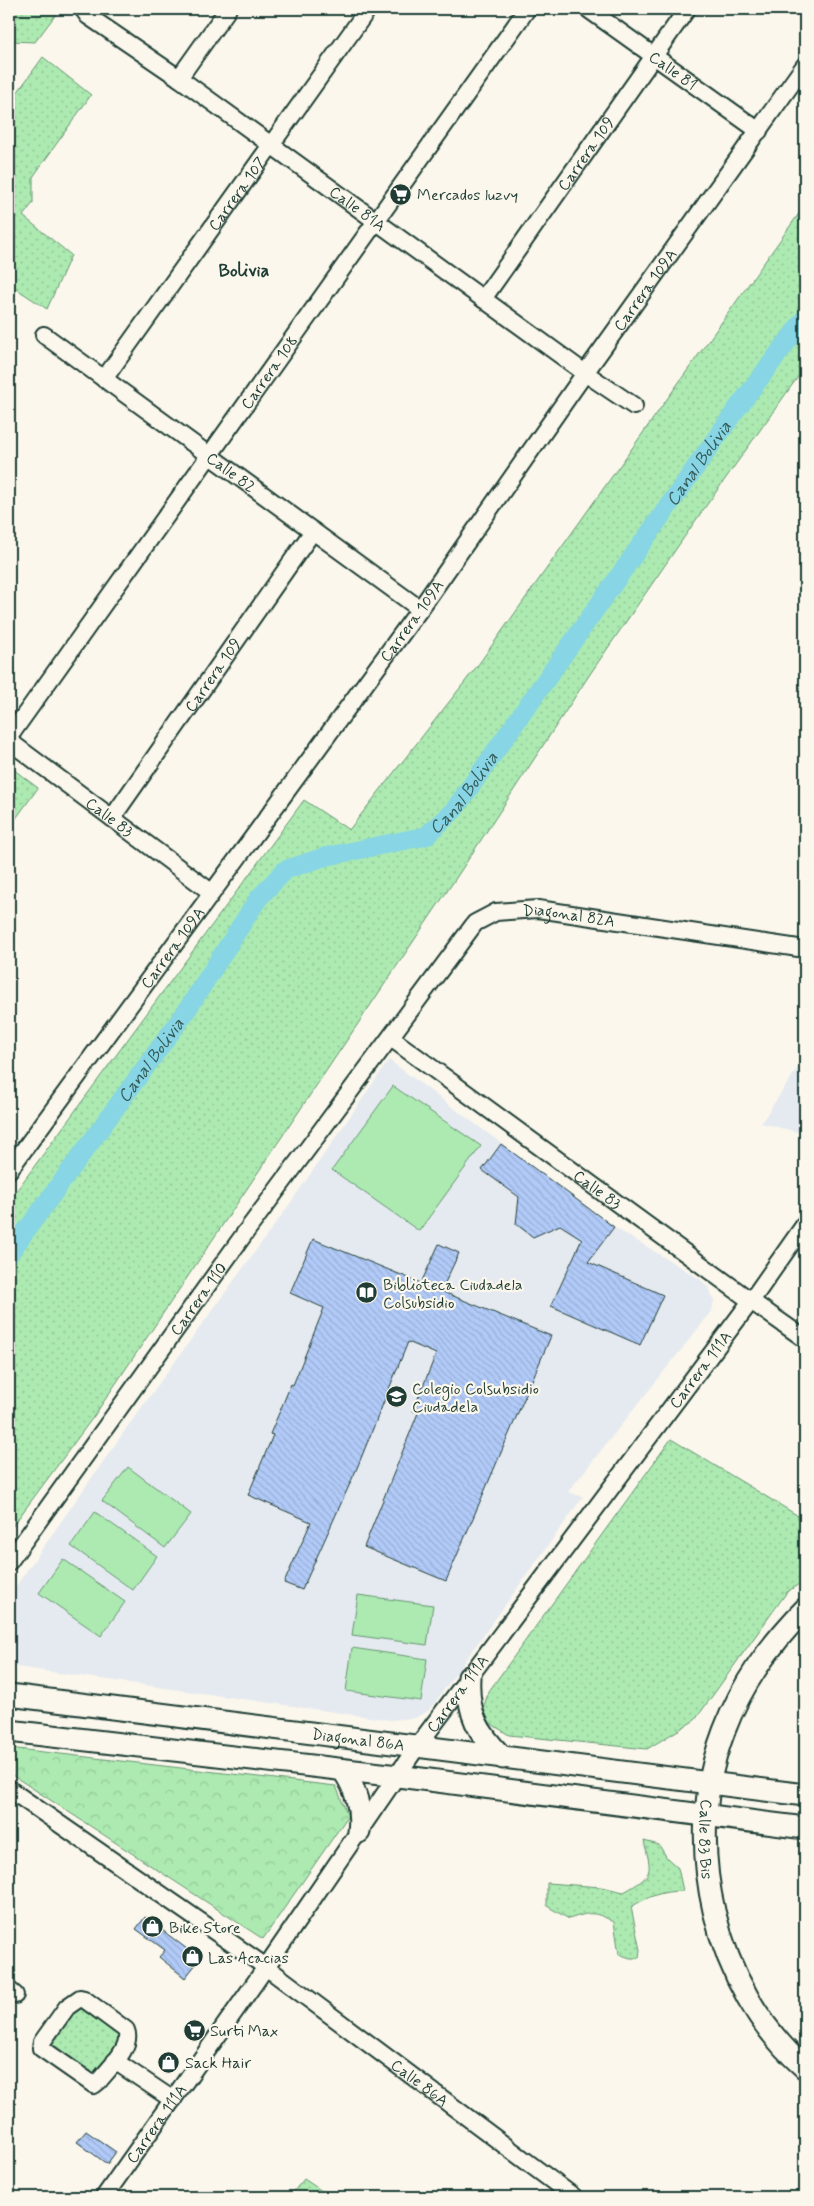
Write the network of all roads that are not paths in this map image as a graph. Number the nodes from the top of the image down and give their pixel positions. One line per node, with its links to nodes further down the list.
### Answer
1 (83, 9): 9 (street, Calle 81A)
2 (228, 9): 9 (street)
3 (368, 9): 11 (street, Carrera 107)
4 (527, 9): 12 (street, Carrera 108)
5 (588, 9): 7 (street, Calle 81)
6 (687, 9): 7 (street, Carrera 109)
7 (654, 56): 10 (street, Calle 81); 13 (street, Carrera 109)
8 (805, 65): 10 (street, Carrera 109A)
9 (179, 78): 11 (street, Calle 81A)
10 (760, 131): 15 (street, Carrera 109A)
11 (271, 145): 12 (street, Calle 81A); 16 (street, Carrera 107)
12 (376, 221): 13 (street, Calle 81A); 18 (street, Carrera 108)
13 (483, 298): 15 (street, Calle 81A)
14 (44, 335): 16 (street, Calle 82)
15 (585, 373): 17 (street, Calle 81A); 20 (street, Carrera 109A)
16 (104, 379): 18 (street, Calle 82)
17 (634, 406)
18 (209, 455): 19 (street, Calle 82); 21 (street, Carrera 108)
19 (313, 531): 20 (street, Calle 82); 23 (street, Carrera 109)
20 (420, 609): 24 (street, Carrera 109A)
21 (9, 736)
22 (9, 741): 23 (street, Calle 83)
23 (112, 818): 24 (street, Calle 83)
24 (211, 892): 27 (street, Carrera 109A)
25 (805, 949): 26 (street, Diagonal 82A)
26 (391, 1038): 29 (street, Calle 83); 31 (street, Carrera 110)
27 (9, 1170)
28 (805, 1224): 29 (street, Carrera 111A)
29 (751, 1301): 30 (street, Calle 83); 33 (street, Carrera 111A)
30 (805, 1339)
31 (9, 1562)
32 (805, 1609): 40 (street, Calle 83 Bis)
33 (469, 1677): 36 (street, Carrera 111A); 37 (street)
34 (9, 1696): 36 (street, Diagonal 86A)
35 (9, 1731): 38 (street, Diagonal 86A)
36 (416, 1748): 37 (street, Diagonal 86A); 39 (street, Carrera 111A)
37 (503, 1758): 40 (street, Diagonal 86A)
38 (343, 1770): 39 (street, Diagonal 86A); 45 (street)
39 (398, 1776): 43 (street, Diagonal 86A); 45 (street, Carrera 111A)
40 (710, 1785): 42 (street, Diagonal 86A); 43 (street, Calle 83 Bis)
41 (9, 1789): 46 (street)
42 (804, 1795): 44 (street)
43 (706, 1816): 44 (street, Diagonal 86A); 48 (street, Calle 83 Bis)
44 (802, 1827)
45 (359, 1832): 46 (street, Carrera 111A)
46 (266, 1967): 49 (street, Carrera 111A); 51 (street, Calle 86A)
47 (115, 2060): 47 (street); 49 (street)
48 (805, 2068)
49 (172, 2100): 50 (street, Carrera 111A)
50 (104, 2197)
51 (574, 2197)

